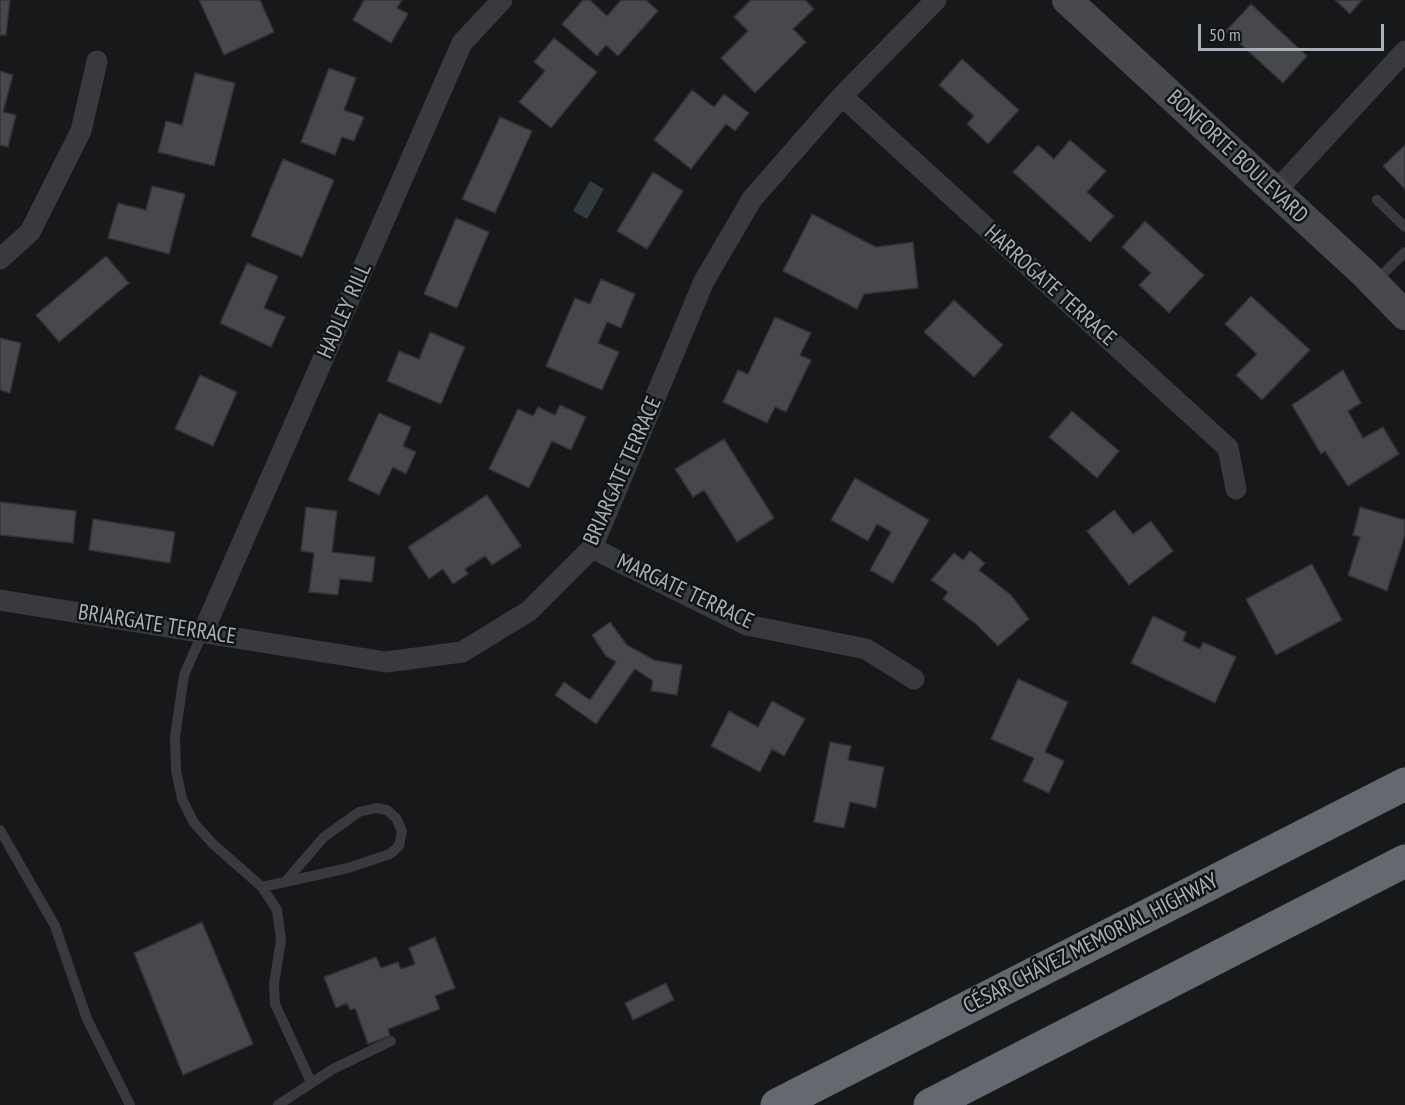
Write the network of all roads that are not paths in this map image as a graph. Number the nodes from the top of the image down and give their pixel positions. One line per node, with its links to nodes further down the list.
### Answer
1 (502, 0): 17 (street, HADLEY RILL)
2 (936, 0): 6 (street, BRIARGATE TERRACE)
3 (1067, 0): 7 (main road, BONFORTE BOULEVARD)
4 (1405, 51): 7 (street)
5 (97, 61): 11 (street)
6 (842, 96): 14 (street, HARROGATE TERRACE); 15 (street, BRIARGATE TERRACE)
7 (1275, 192): 12 (main road, BONFORTE BOULEVARD)
8 (1377, 200): 9 (lane)
9 (1405, 227)
10 (1405, 252): 12 (lane)
11 (0, 258)
12 (1374, 283): 13 (main road, BONFORTE BOULEVARD)
13 (1405, 315)
14 (1236, 489)
15 (592, 548): 17 (street, BRIARGATE TERRACE); 18 (street, MARGATE TERRACE)
16 (0, 600): 17 (street, BRIARGATE TERRACE)
17 (203, 632): 23 (lane)
18 (914, 679)
19 (1405, 784): 28 (highway, CÉSAR CHÁVEZ MEMORIAL HIGHWAY)
20 (0, 830): 26 (lane)
21 (1405, 861): 29 (highway)
22 (285, 882): 22 (lane); 23 (lane)
23 (262, 887): 25 (lane)
24 (392, 1041): 25 (lane)
25 (311, 1082): 27 (lane)
26 (130, 1105)
27 (278, 1105)
28 (777, 1105)
29 (930, 1105)

